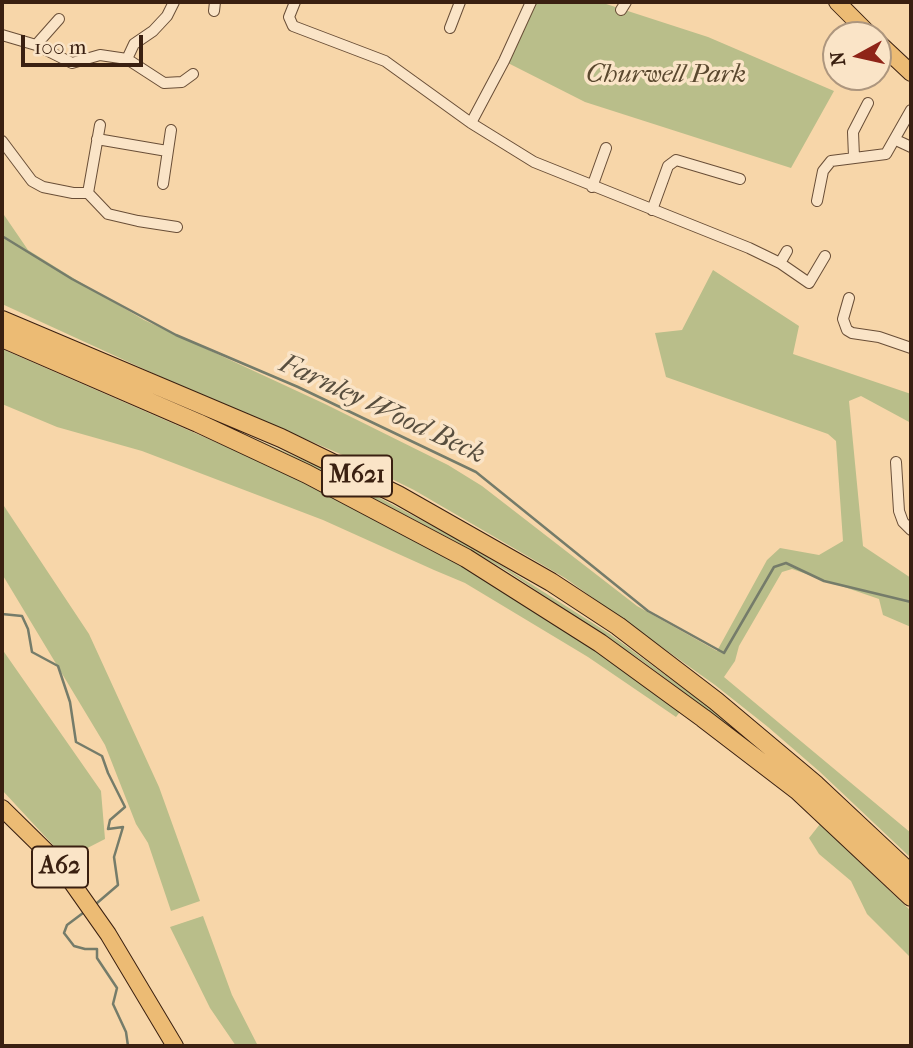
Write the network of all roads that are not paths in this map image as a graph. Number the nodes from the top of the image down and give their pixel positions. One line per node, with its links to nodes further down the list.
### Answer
1 (174, 2): 12 (street)
2 (295, 2): 17 (street)
3 (460, 2): 8 (street)
4 (531, 2): 17 (street)
5 (837, 2): 7 (main road)
6 (59, 19): 10 (street)
7 (856, 21)
8 (450, 28)
9 (2, 35): 10 (street)
10 (36, 45): 12 (street)
11 (892, 55): 13 (main road)
12 (127, 59): 14 (street)
13 (911, 73)
14 (193, 74)
15 (868, 103): 26 (street)
16 (911, 110): 21 (street)
17 (471, 122): 29 (street)
18 (100, 125): 20 (street)
19 (171, 130): 25 (street)
20 (97, 139): 25 (street); 30 (street)
21 (896, 140): 23 (street); 26 (street)
22 (2, 141): 30 (street)
23 (911, 147)
24 (606, 148): 29 (street)
25 (167, 151): 28 (street)
26 (854, 157): 31 (street)
27 (740, 180): 32 (street)
28 (163, 184)
29 (592, 187): 32 (street)
30 (88, 192): 33 (street)
31 (817, 201)
32 (652, 210): 36 (street)
33 (177, 227)
34 (787, 251): 36 (street)
35 (825, 256): 36 (street)
36 (780, 263)
37 (849, 298): 40 (street)
38 (2, 320): 44 (highway, M621)
39 (2, 338): 45 (highway, M621)
40 (911, 348)
41 (895, 463): 42 (street)
42 (911, 530)
43 (2, 808): 46 (main road, A62)
44 (911, 874)
45 (911, 897)
46 (175, 1046)

